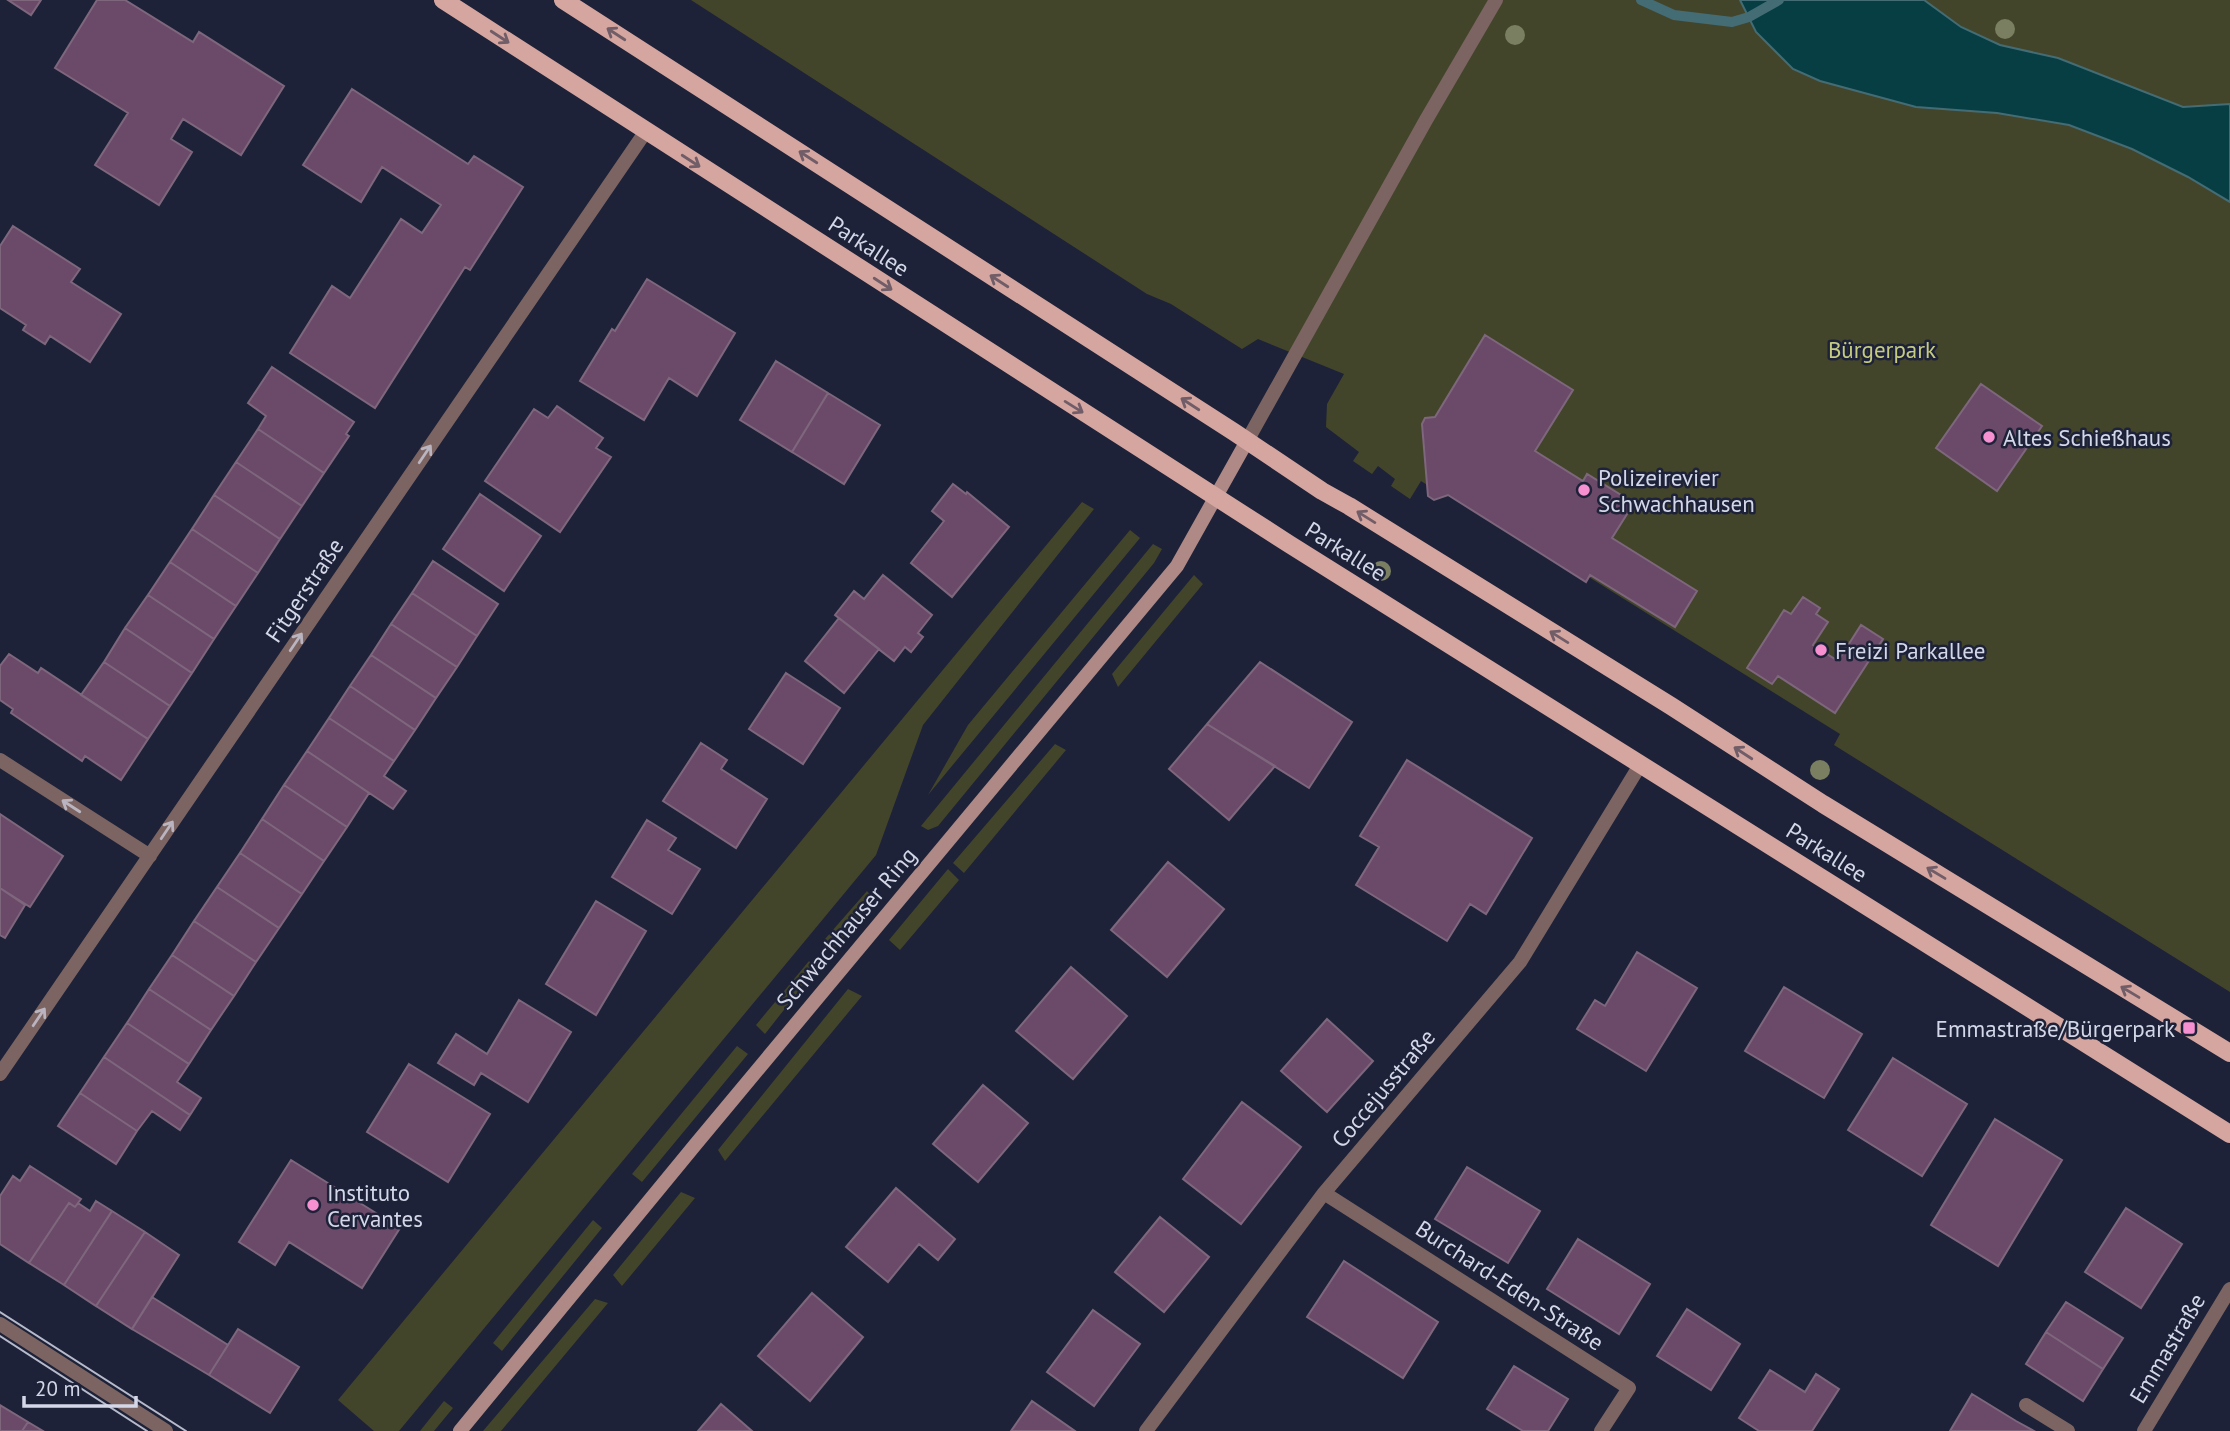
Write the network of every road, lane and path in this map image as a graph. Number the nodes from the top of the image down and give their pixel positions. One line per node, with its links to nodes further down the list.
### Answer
1 (443, 0): 4 (main road, Parkallee, one-way to 4)
2 (564, 0): 5 (main road, Parkallee, one-way to 2)
3 (1496, 0): 5 (street)
4 (646, 131): 6 (main road, Parkallee, one-way to 6); 9 (street, Fitgerstraße, one-way to 4)
5 (1247, 441): 6 (main road, Schwachhauser Ring); 10 (main road, Parkallee, one-way to 5)
6 (1216, 496): 8 (main road, Parkallee); 18 (main road, Schwachhauser Ring)
7 (0, 760): 9 (street, one-way to 7)
8 (1640, 765): 12 (main road, Parkallee); 13 (street, Coccejusstraße)
9 (150, 856): 11 (street, Fitgerstraße, one-way to 9)
10 (2230, 1053)
11 (0, 1073)
12 (2230, 1134)
13 (1324, 1193): 19 (street, Coccejusstraße); 20 (street, Burchard-Eden-Straße)
14 (2230, 1289): 22 (street, Emmastraße)
15 (0, 1324): 17 (street)
16 (2026, 1405): 21 (street)
17 (166, 1431)
18 (460, 1431)
19 (1146, 1431)
20 (1601, 1431)
21 (2068, 1431)
22 (2144, 1431)

